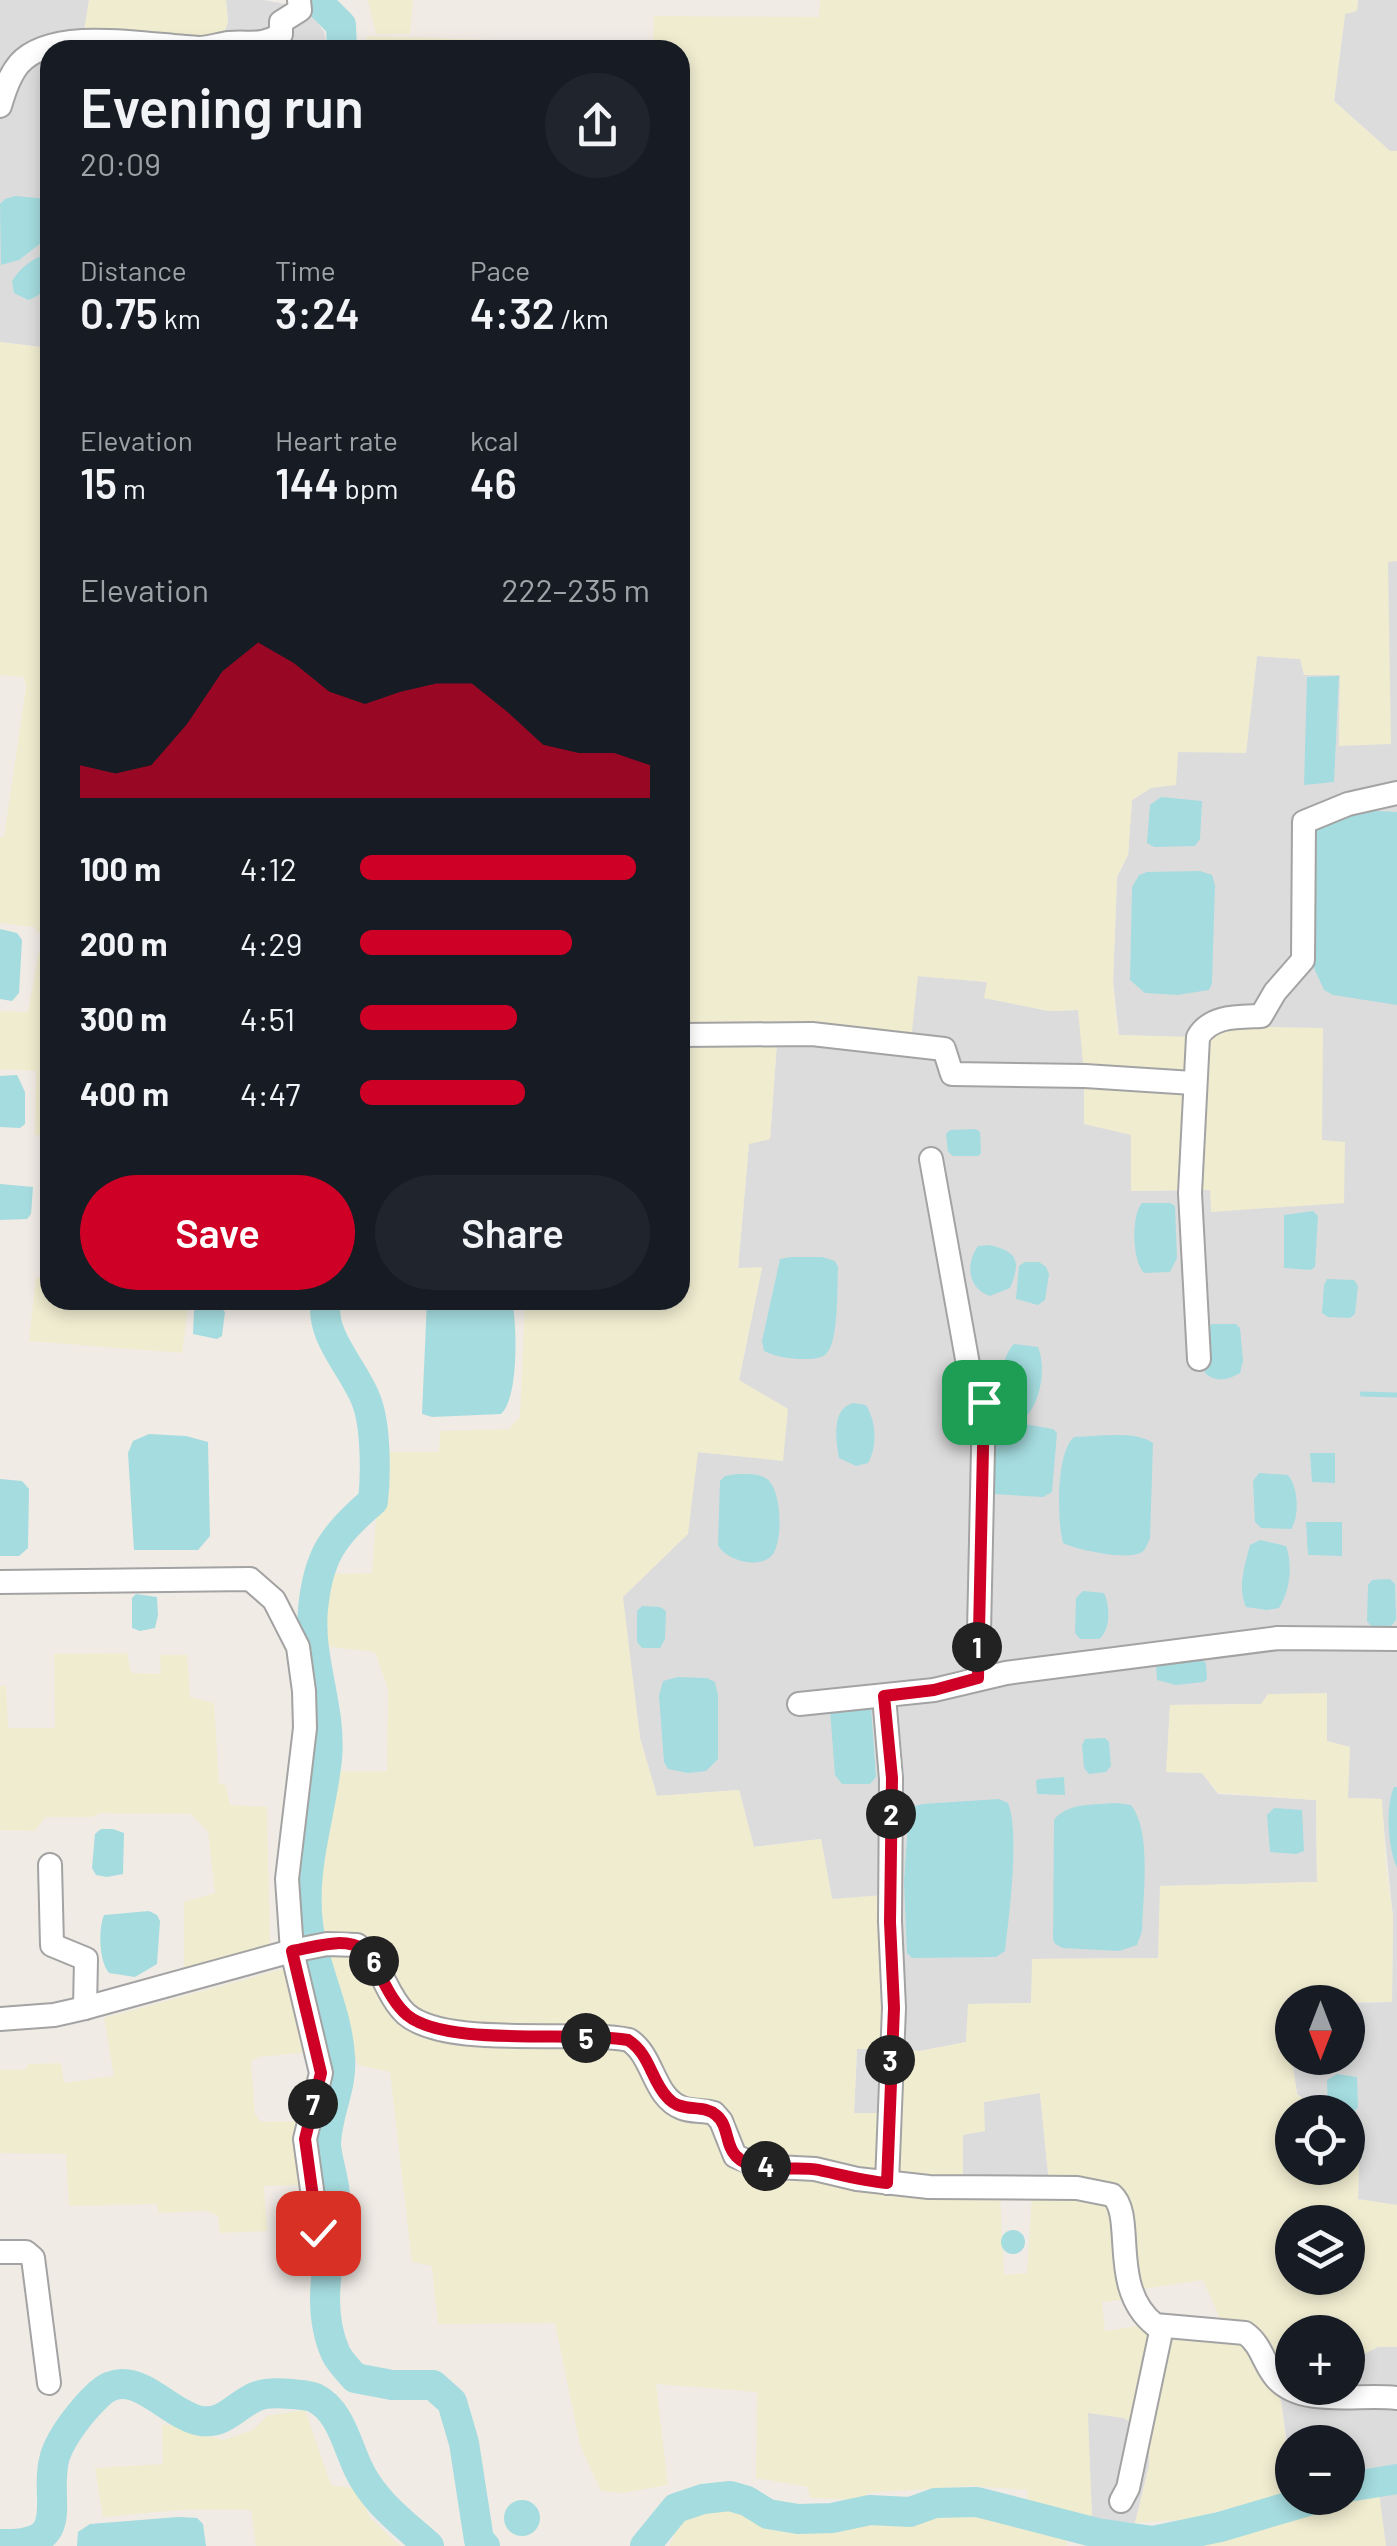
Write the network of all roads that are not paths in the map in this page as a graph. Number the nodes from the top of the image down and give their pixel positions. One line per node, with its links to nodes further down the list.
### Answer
1 (300, 5): 2 (street)
2 (270, 40)
3 (40, 50): 4 (street)
4 (0, 106)
5 (1397, 793): 7 (street)
6 (690, 1035): 7 (street)
7 (1193, 1082): 9 (street)
8 (931, 1158): 12 (street)
9 (1200, 1359)
10 (0, 1582): 16 (street)
11 (1397, 1639): 12 (street)
12 (978, 1678): 13 (street)
13 (884, 1696): 14 (street); 19 (street)
14 (799, 1704)
15 (50, 1865): 17 (street)
16 (298, 1950): 17 (street); 19 (street); 20 (street)
17 (86, 2008): 18 (street)
18 (0, 2019)
19 (887, 2183): 22 (street)
20 (318, 2233)
21 (0, 2252): 23 (street)
22 (1162, 2327): 24 (street); 25 (street)
23 (49, 2383)
24 (1397, 2398)
25 (1121, 2500)

